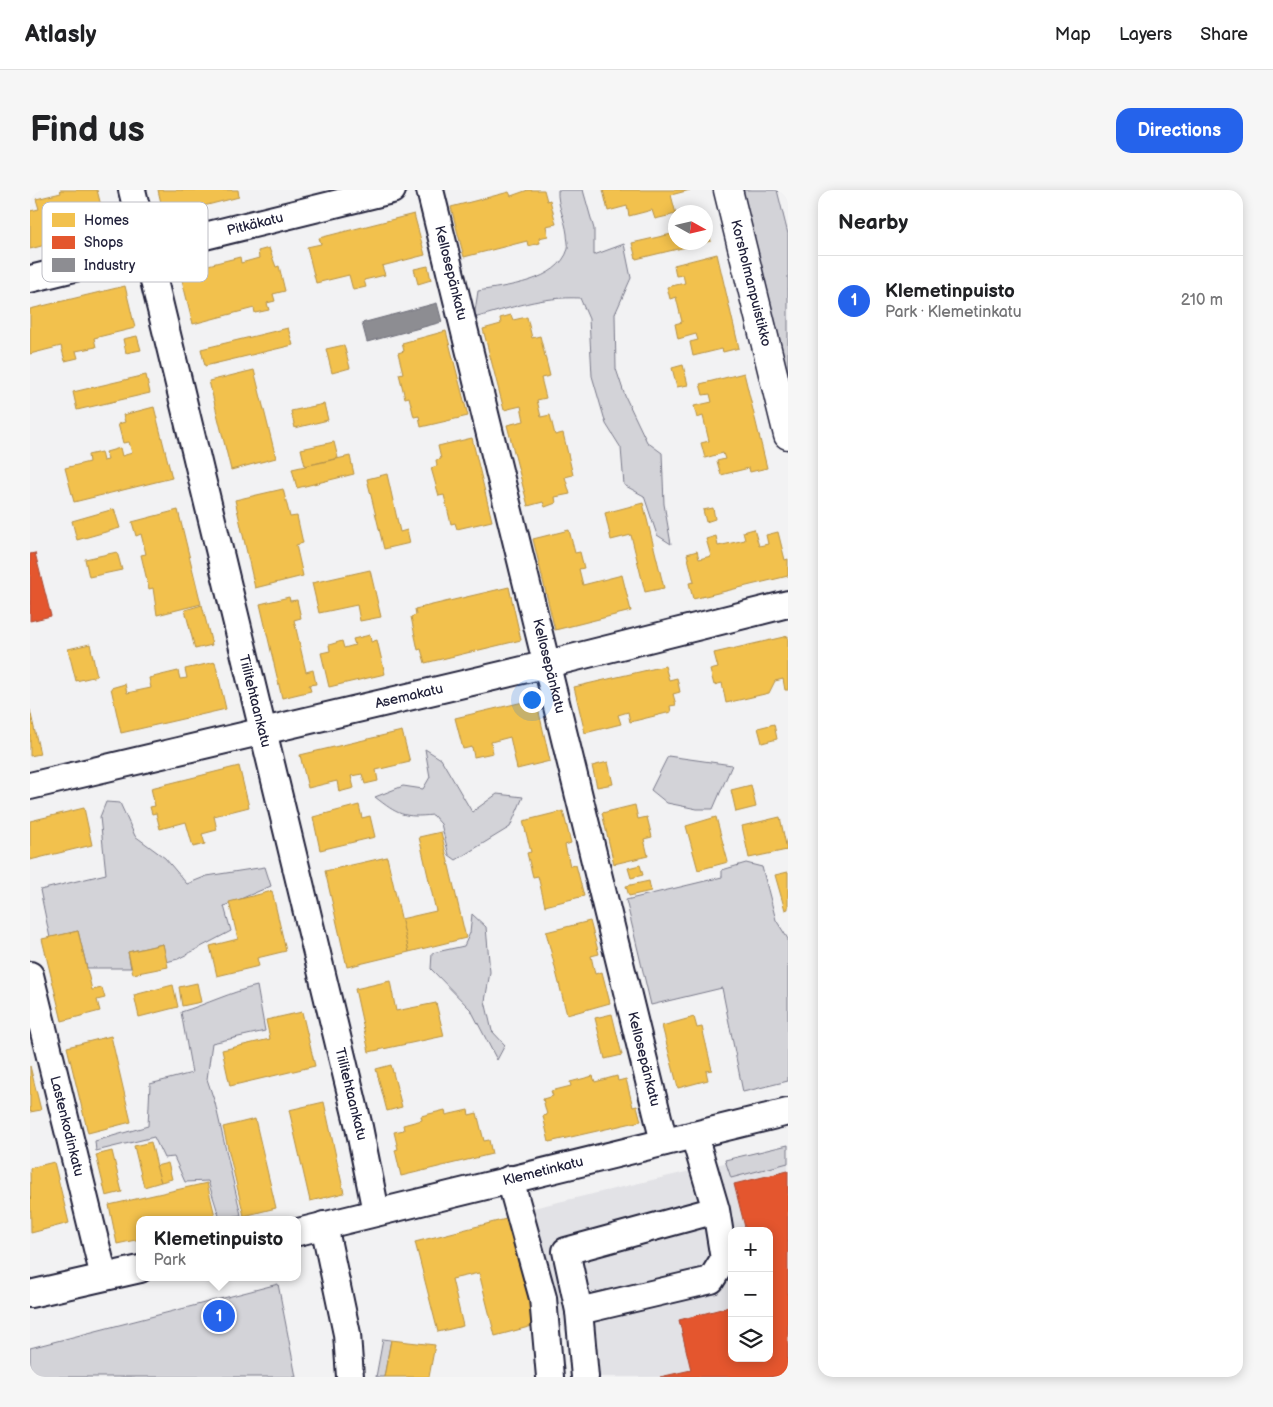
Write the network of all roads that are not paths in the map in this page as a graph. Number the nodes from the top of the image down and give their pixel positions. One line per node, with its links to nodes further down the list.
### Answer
1 (392, 190): 4 (street, Pitkäkatu)
2 (430, 190): 8 (street, Kellosepänkatu)
3 (728, 190): 6 (main road, Korsholmanpuistikko)
4 (208, 236)
5 (153, 282): 9 (street, Tiilitehtaankatu)
6 (788, 435)
7 (788, 604): 8 (street, Asemakatu)
8 (548, 664): 9 (street, Asemakatu); 14 (street, Kellosepänkatu)
9 (263, 730): 10 (street, Asemakatu); 17 (street, Tiilitehtaankatu)
10 (30, 786)
11 (30, 975): 21 (street, Lastenkodinkatu)
12 (788, 1112): 13 (street, Klemetinkatu)
13 (694, 1134): 14 (street, Klemetinkatu); 16 (street)
14 (664, 1142): 15 (street, Klemetinkatu)
15 (510, 1179): 17 (street, Klemetinkatu); 23 (street)
16 (716, 1210): 24 (street); 24 (street)
17 (376, 1212): 18 (street, Klemetinkatu)
18 (324, 1225): 19 (street, Klemetinkatu); 25 (street)
19 (301, 1231)
20 (136, 1270): 21 (street)
21 (104, 1277): 22 (street)
22 (30, 1294)
23 (543, 1298): 24 (street); 26 (street)
24 (577, 1301): 27 (street)
25 (350, 1377)
26 (550, 1377)
27 (585, 1377)

